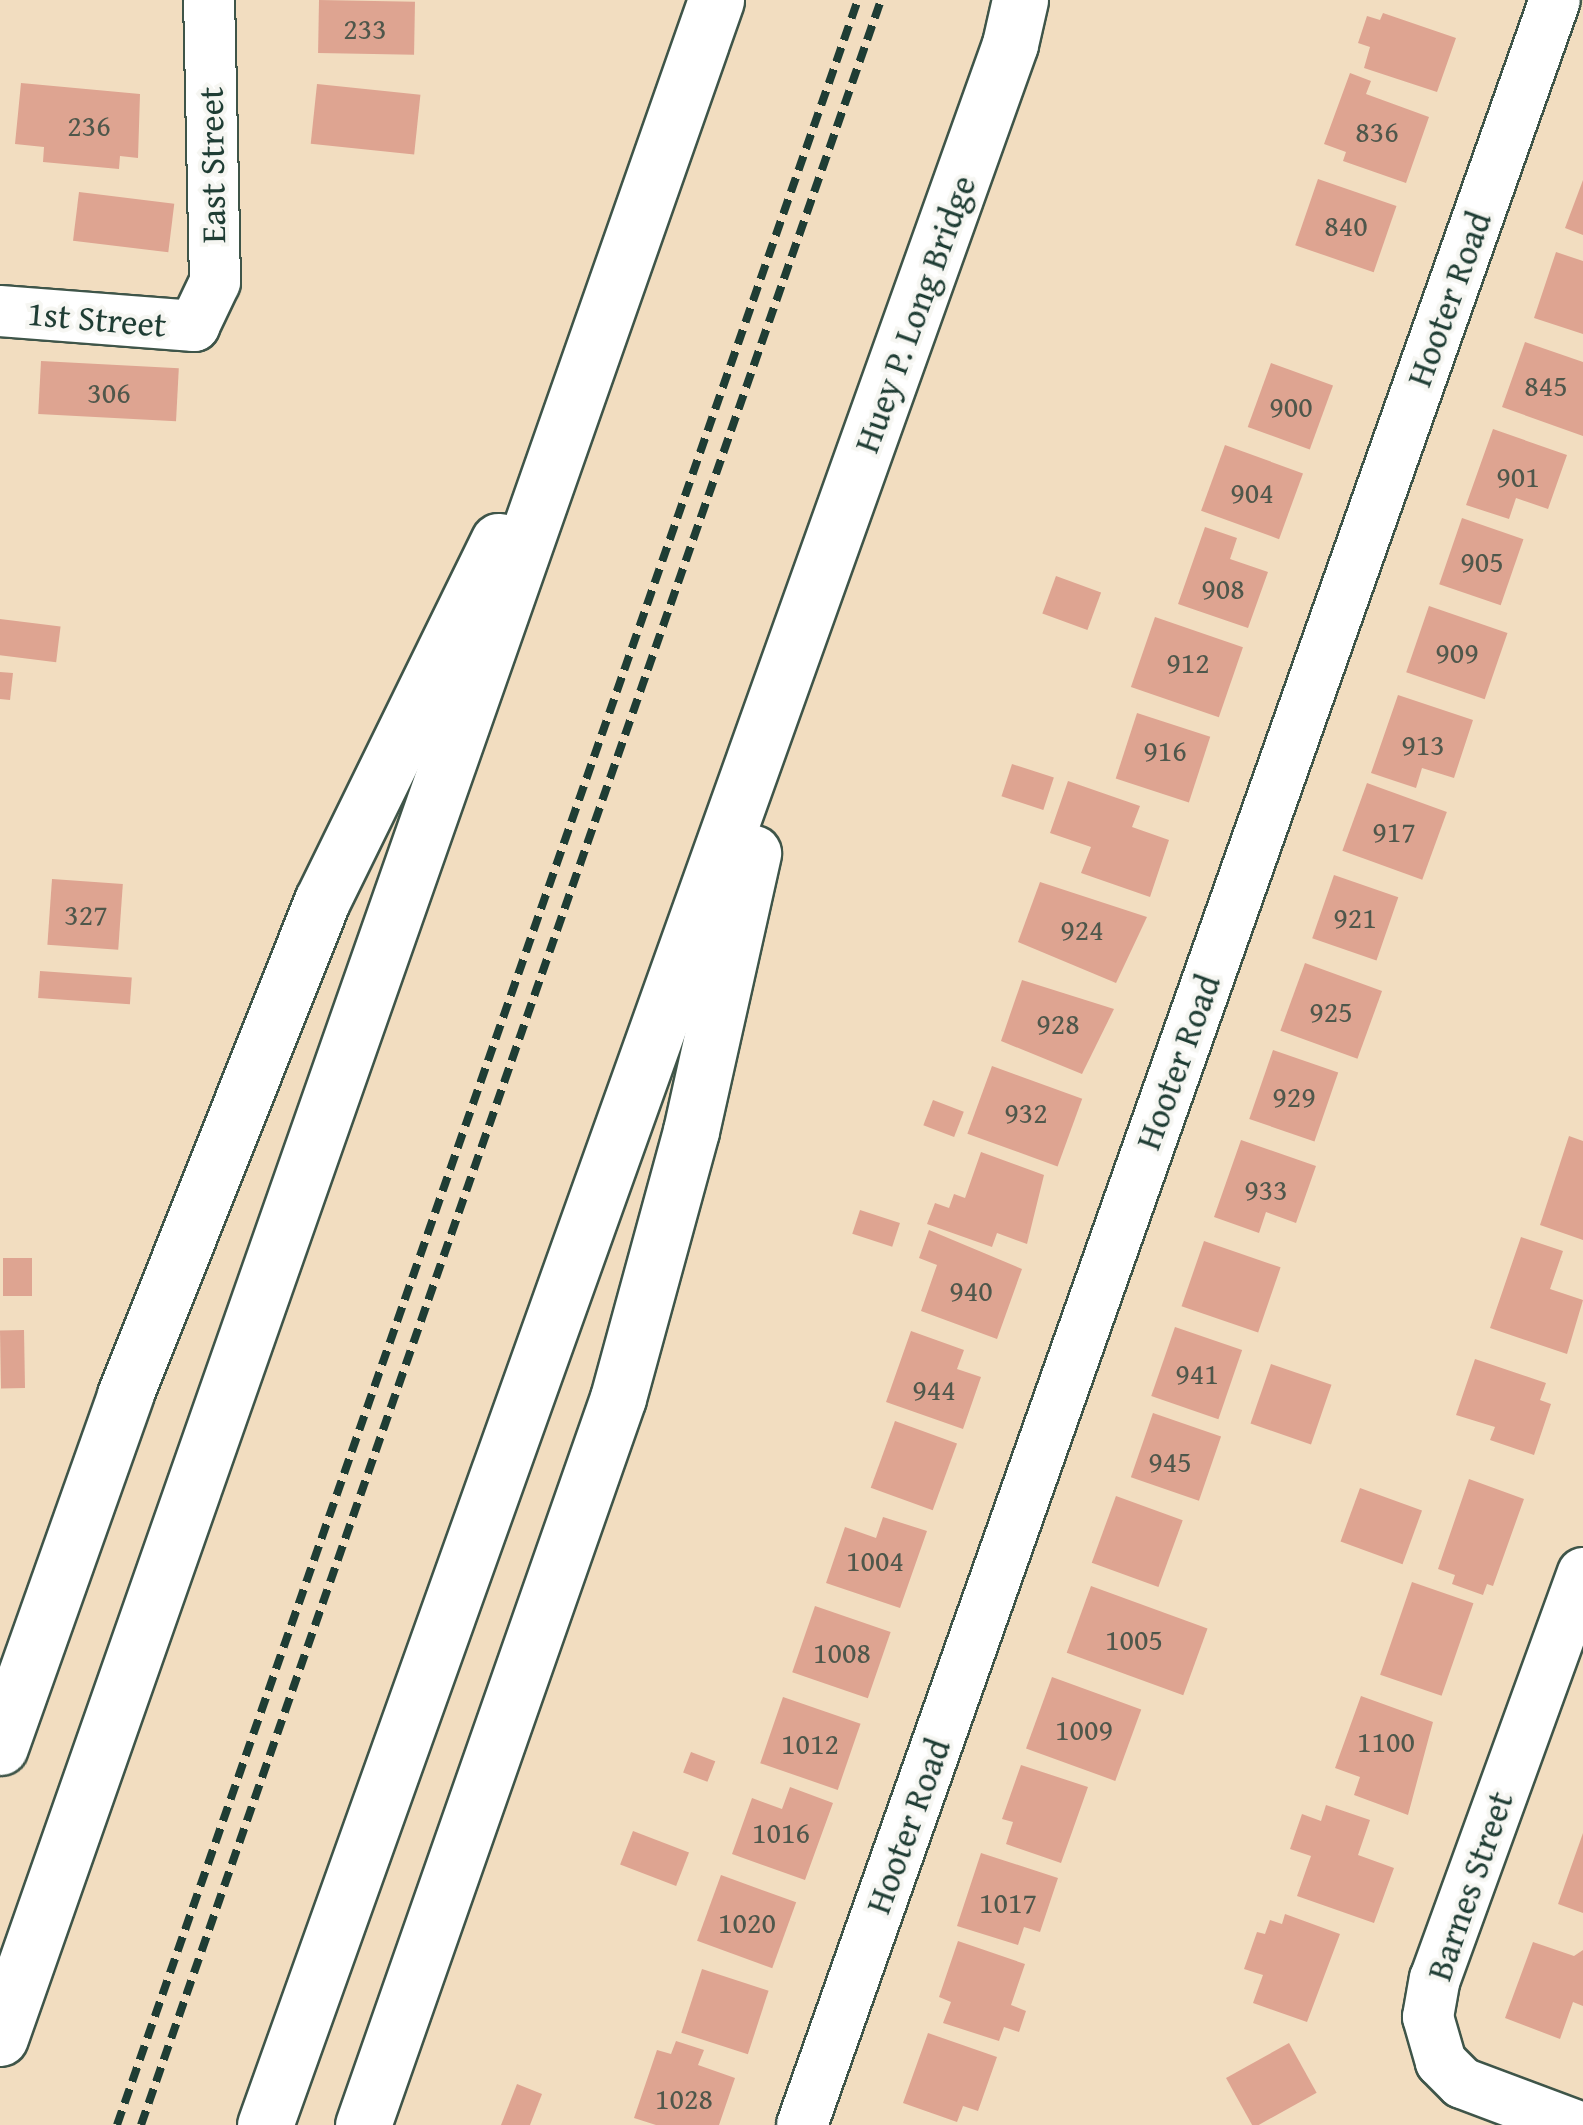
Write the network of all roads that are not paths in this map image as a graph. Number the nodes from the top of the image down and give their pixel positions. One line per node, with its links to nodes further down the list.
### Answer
1 (209, 0): 7 (street, East Street)
2 (716, 0): 5 (highway)
3 (1020, 0): 8 (highway, Huey P. Long Bridge)
4 (1555, 0): 14 (street, Hooter Road)
5 (612, 309): 10 (highway); 11 (highway)
6 (0, 311): 7 (street, 1st Street)
7 (194, 326)
8 (804, 626): 12 (highway); 13 (highway)
9 (1583, 1572): 15 (street, Barnes Street)
10 (0, 1747)
11 (0, 2038)
12 (265, 2125)
13 (362, 2125)
14 (802, 2125)
15 (1574, 2125)

